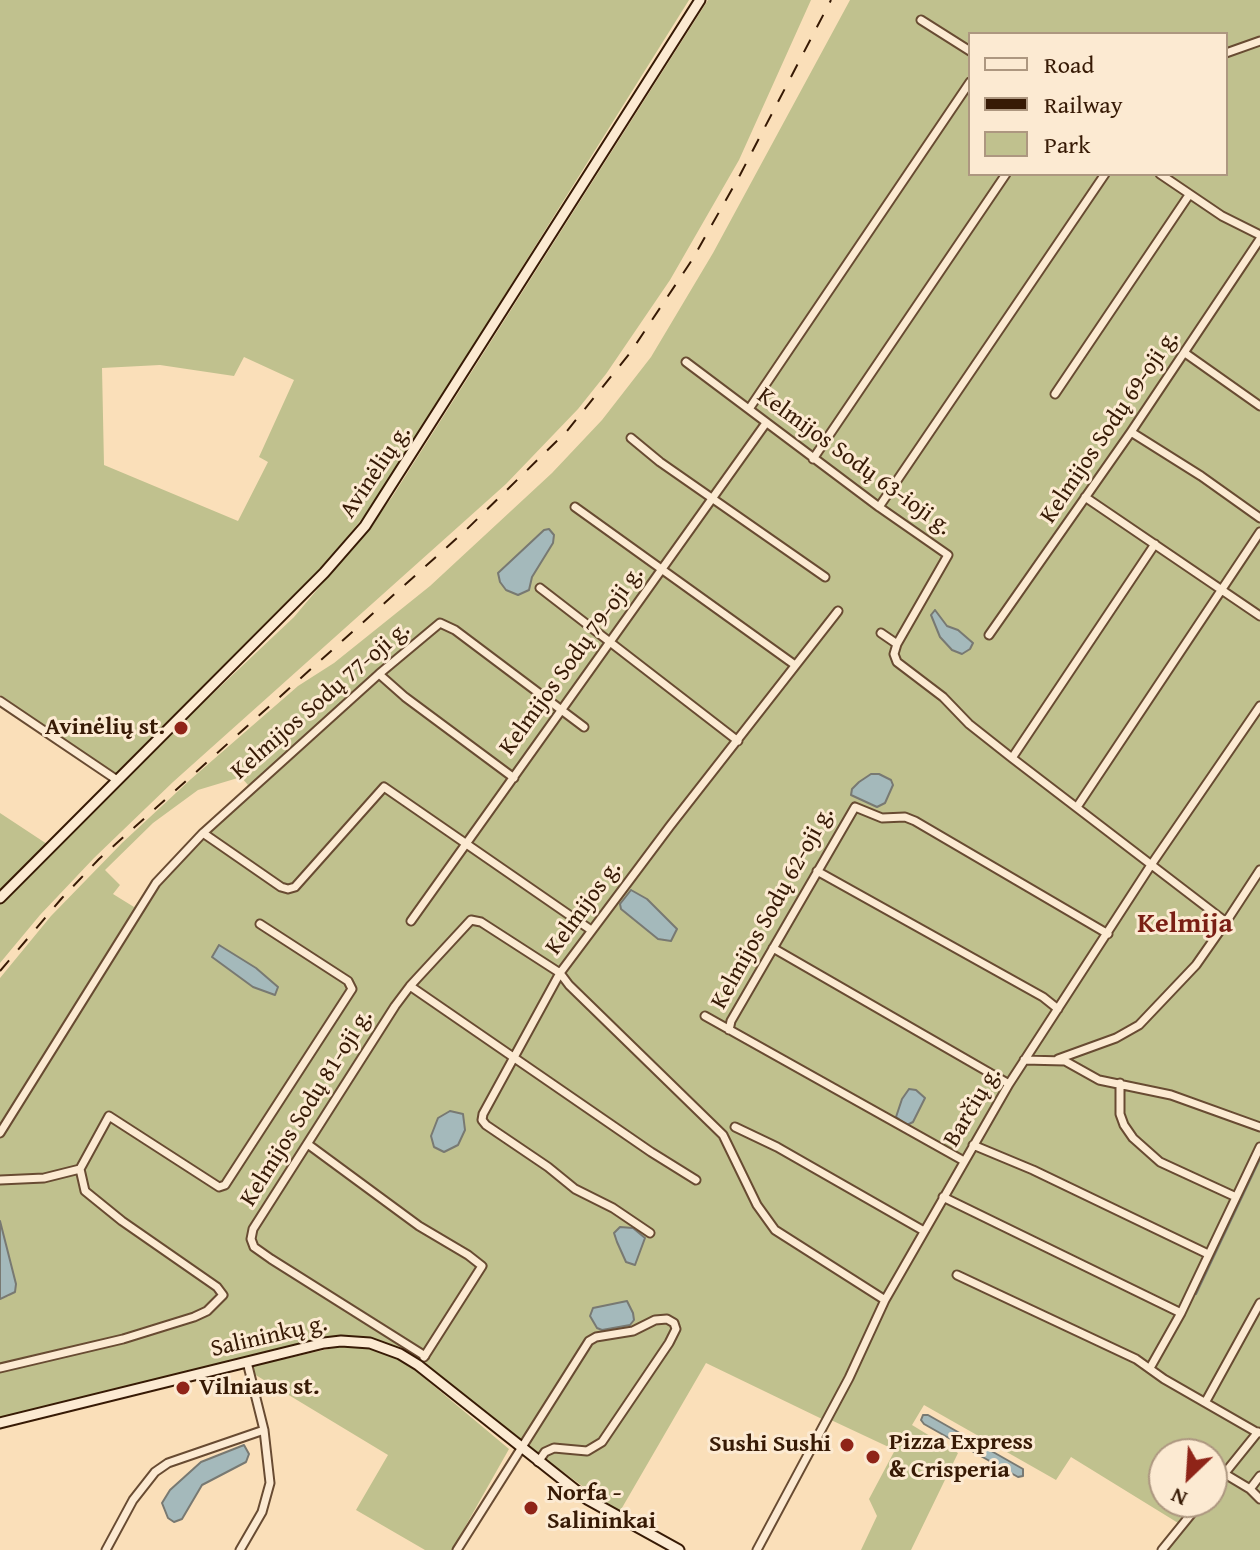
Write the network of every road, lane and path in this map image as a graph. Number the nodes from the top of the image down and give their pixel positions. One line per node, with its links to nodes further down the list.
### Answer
1 (700, 0): 49 (main road, Avinėlių g.)
2 (921, 20): 4 (street)
3 (1260, 41): 5 (street)
4 (968, 50)
5 (1228, 52)
6 (968, 85): 16 (street)
7 (1005, 176): 20 (street)
8 (1104, 176): 24 (street)
9 (1163, 176): 10 (street)
10 (1189, 195): 11 (street); 14 (street)
11 (1260, 237): 12 (street, Kelmijos Sodų 69-oji g.)
12 (1185, 353): 15 (street); 18 (street, Kelmijos Sodų 69-oji g.)
13 (686, 362): 16 (street, Kelmijos Sodų 63-ioji g.)
14 (1055, 394)
15 (1260, 406)
16 (749, 409): 17 (street, Kelmijos Sodų 63-ioji g.)
17 (766, 423): 20 (street, Kelmijos Sodų 63-ioji g.); 21 (street, Kelmijos Sodų 79-oji g.)
18 (1131, 432): 22 (street, Kelmijos Sodų 69-oji g.); 25 (street)
19 (631, 438): 21 (street)
20 (813, 459): 24 (street, Kelmijos Sodų 63-ioji g.)
21 (713, 497): 28 (street, Kelmijos Sodų 79-oji g.); 29 (street)
22 (1085, 497): 27 (street); 35 (street, Kelmijos Sodų 69-oji g.)
23 (575, 507): 28 (street)
24 (879, 507): 37 (street, Kelmijos Sodų 63-ioji g.)
25 (1260, 518)
26 (1260, 532): 31 (street)
27 (1155, 544): 31 (street); 47 (street)
28 (661, 571): 36 (street, Kelmijos Sodų 79-oji g.); 38 (street)
29 (825, 577)
30 (540, 588): 36 (street)
31 (1222, 590): 33 (street); 50 (street)
32 (838, 611): 38 (street, Kelmijos g.)
33 (1260, 616)
34 (881, 633): 37 (street)
35 (989, 635)
36 (609, 643): 42 (street, Kelmijos Sodų 79-oji g.); 46 (street)
37 (897, 644): 47 (street)
38 (795, 665): 46 (street, Kelmijos g.)
39 (379, 674): 42 (street, Kelmijos Sodų 77-oji g.); 48 (street); 51 (street, Kelmijos Sodų 77-oji g.)
40 (0, 701): 49 (street)
41 (1260, 706): 43 (street, Barčių g.)
42 (561, 710): 45 (street, Kelmijos Sodų 77-oji g.); 48 (street, Kelmijos Sodų 79-oji g.)
43 (1251, 719): 44 (street); 53 (street, Barčių g.)
44 (1260, 725)
45 (584, 727)
46 (738, 741): 60 (street, Kelmijos g.)
47 (1012, 758): 50 (street)
48 (514, 778): 52 (street, Kelmijos Sodų 79-oji g.)
49 (117, 780): 56 (main road, Avinėlių g.)
50 (1077, 807): 53 (street)
51 (203, 833): 52 (street); 75 (street, Kelmijos Sodų 77-oji g.)
52 (467, 843): 57 (street, Kelmijos Sodų 79-oji g.); 60 (street)
53 (1151, 865): 58 (street); 61 (street, Barčių g.)
54 (1260, 870): 58 (street)
55 (817, 871): 61 (street, Kelmijos Sodų 62-oji g.); 62 (street, Kelmijos Sodų 62-oji g.); 65 (street)
56 (0, 898)
57 (411, 921)
58 (1226, 922): 69 (street)
59 (260, 924): 80 (street)
60 (591, 930): 63 (street, Kelmijos g.)
61 (1108, 934): 65 (street, Barčių g.)
62 (773, 948): 67 (street, Kelmijos Sodų 62-oji g.); 72 (street)
63 (560, 973): 64 (street, Kelmijos Sodų 81-oji g.); 68 (street); 89 (street, Kelmijos g.)
64 (410, 986): 68 (street); 76 (street, Kelmijos Sodų 81-oji g.)
65 (1058, 1009): 70 (street, Barčių g.)
66 (705, 1016): 67 (street)
67 (729, 1030): 79 (street)
68 (515, 1058): 82 (street); 86 (street)
69 (1058, 1059): 70 (street); 71 (street)
70 (1024, 1060): 72 (street, Barčių g.)
71 (1120, 1083): 74 (street); 84 (street)
72 (1009, 1084): 77 (street, Barčių g.)
73 (735, 1127): 85 (street)
74 (1260, 1127)
75 (0, 1133)
76 (309, 1145): 92 (street); 92 (street, Kelmijos Sodų 81-oji g.)
77 (973, 1145): 79 (street, Barčių g.); 87 (street)
78 (1260, 1147): 84 (street)
79 (964, 1161): 83 (street, Barčių g.)
80 (80, 1169): 81 (street); 95 (street)
81 (0, 1180)
82 (696, 1180)
83 (943, 1197): 85 (street, Barčių g.); 91 (street)
84 (1236, 1197): 87 (street)
85 (924, 1231): 89 (street, Barčių g.)
86 (650, 1233)
87 (1208, 1254): 91 (street)
88 (957, 1275): 96 (street)
89 (885, 1300): 113 (street, Barčių g.)
90 (1260, 1303): 97 (street)
91 (1181, 1313): 96 (street)
92 (425, 1356): 94 (street)
93 (247, 1362): 94 (main road, Salininkų g.); 98 (main road, Salininkų g.); 99 (street)
94 (418, 1365): 101 (main road, Salininkų g.)
95 (0, 1368)
96 (1150, 1368): 97 (street)
97 (1206, 1401): 100 (street)
98 (0, 1423)
99 (264, 1430): 109 (street); 110 (street)
100 (1259, 1431): 103 (street)
101 (521, 1448): 102 (main road, Salininkų g.); 102 (street); 111 (street)
102 (538, 1462): 112 (main road, Salininkų g.)
103 (1228, 1470)
104 (1228, 1476): 106 (street)
105 (1260, 1476): 106 (street)
106 (1250, 1489): 107 (street)
107 (1260, 1499)
108 (1188, 1518): 114 (street)
109 (106, 1550)
110 (240, 1550)
111 (457, 1550)
112 (679, 1550)
113 (757, 1550)
114 (1162, 1550)

